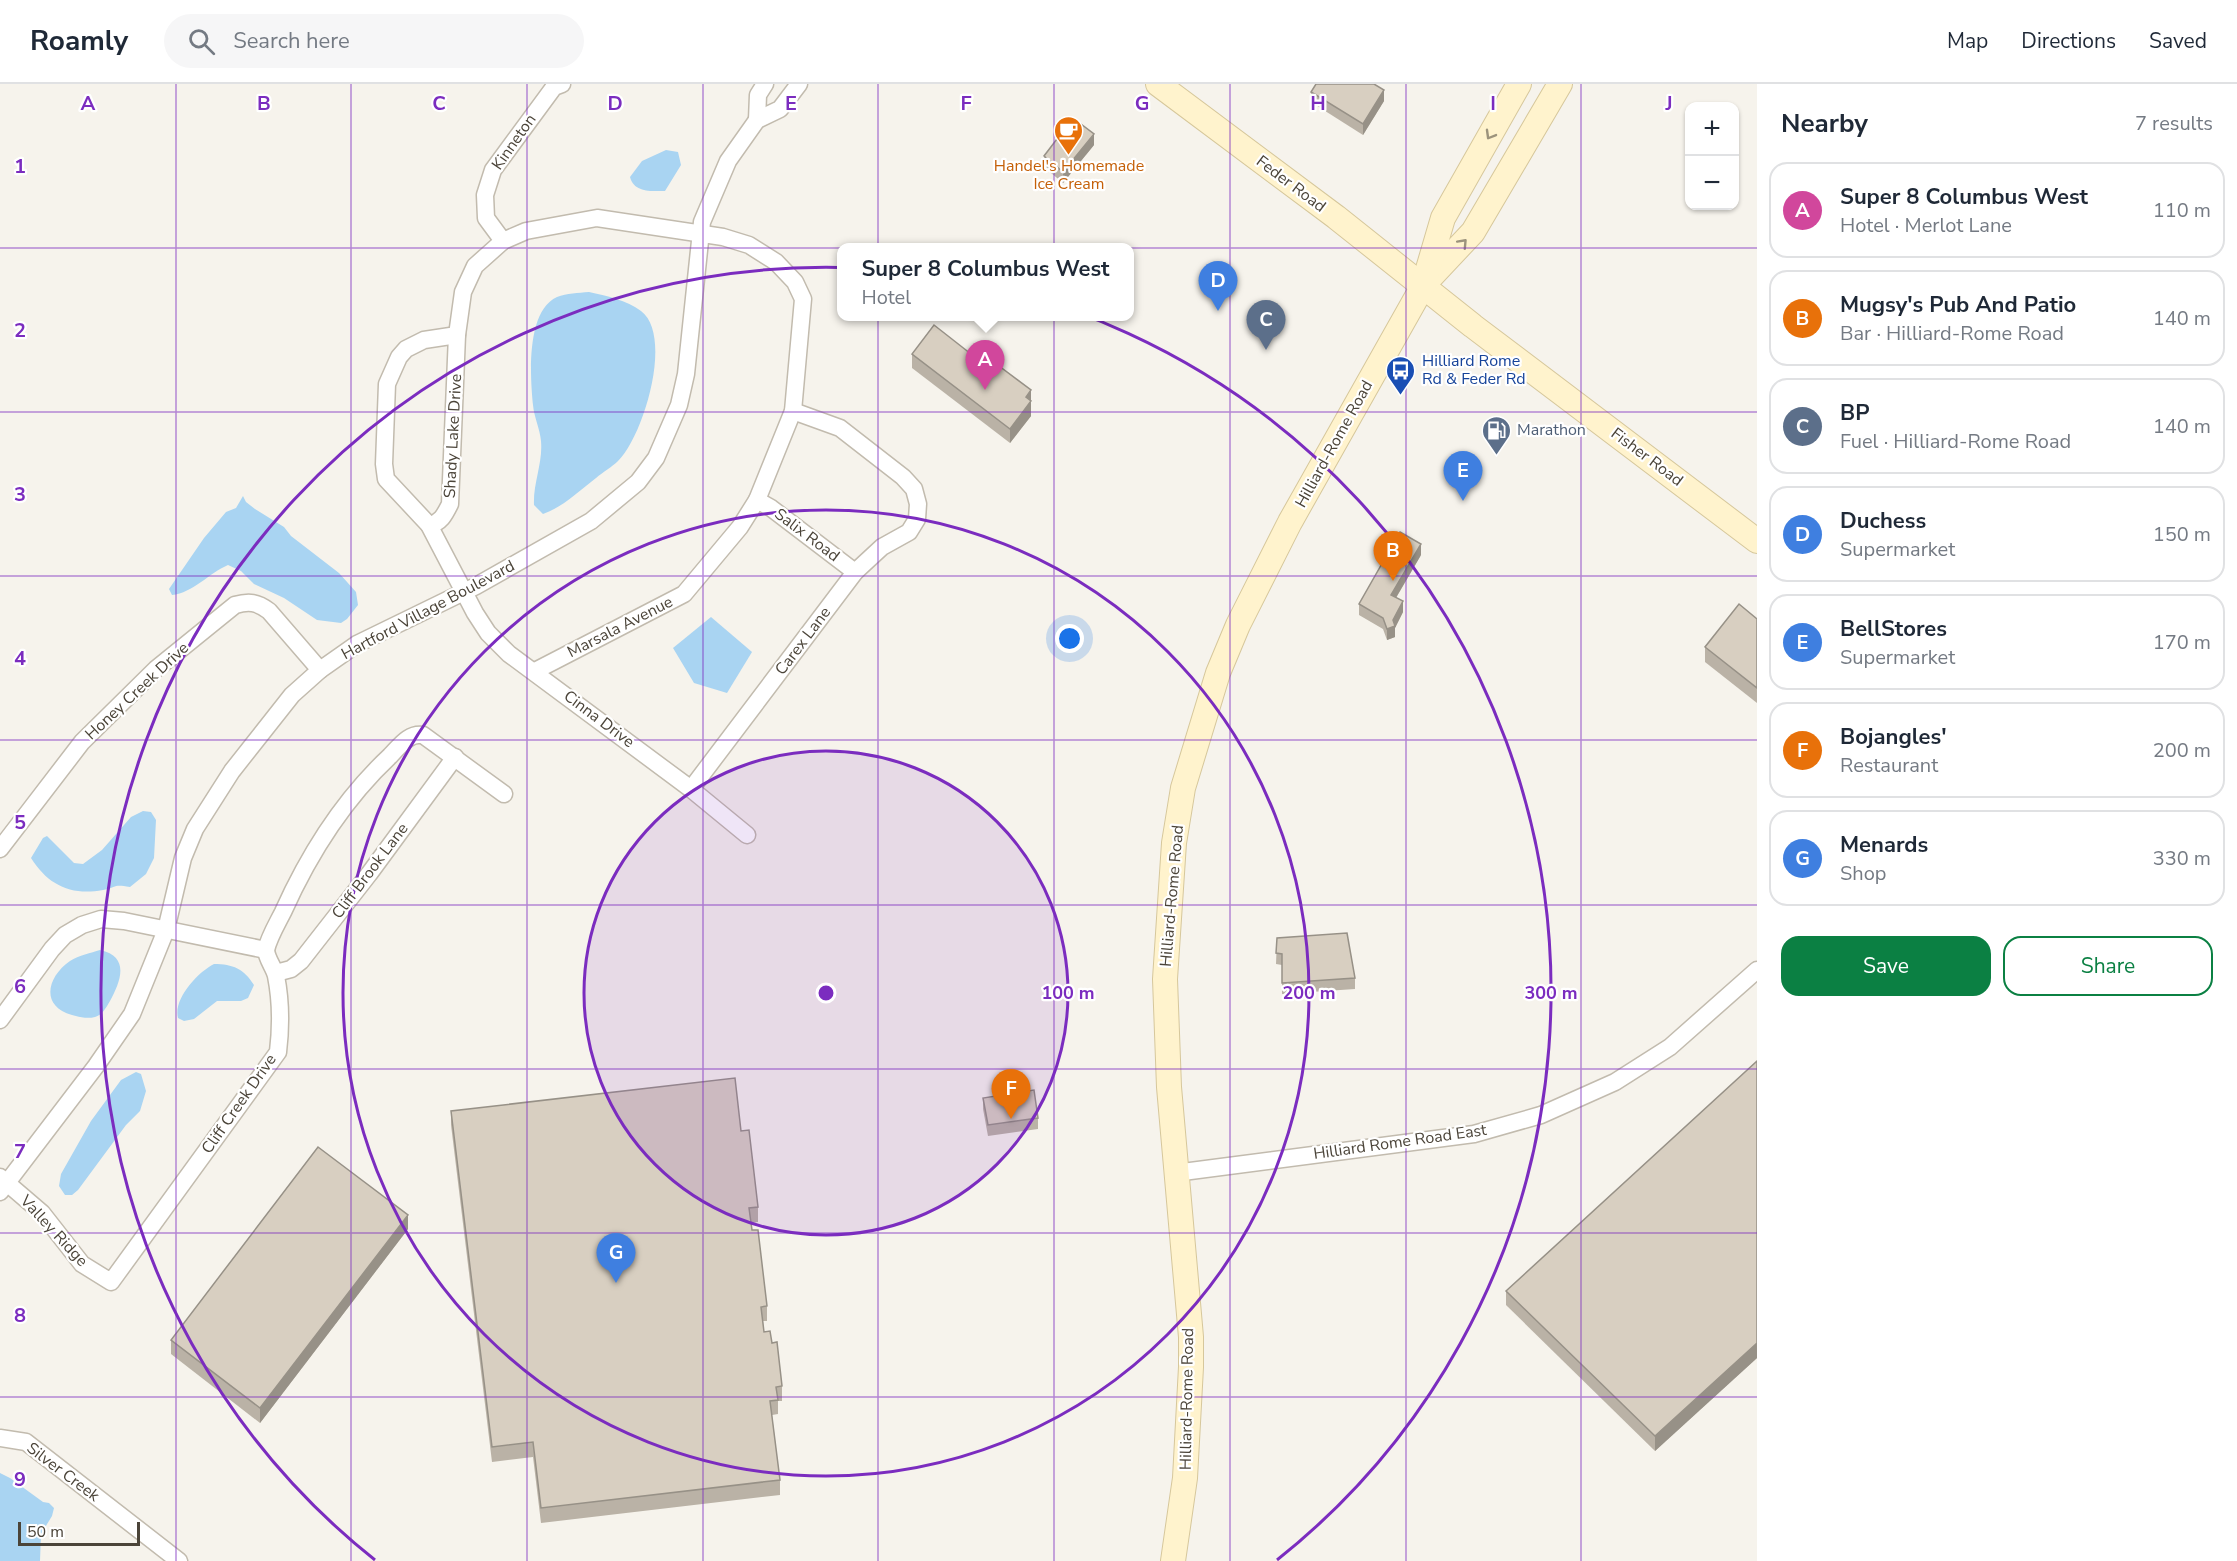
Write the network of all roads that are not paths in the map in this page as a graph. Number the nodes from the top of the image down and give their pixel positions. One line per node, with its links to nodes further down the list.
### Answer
1 (562, 84): 9 (street, Kinneton)
2 (765, 84): 7 (street, Hartford Village Boulevard)
3 (799, 84): 7 (street, Hartford Village Boulevard)
4 (1519, 84): 10 (main road, Hilliard-Rome Road, one-way to 10)
5 (1560, 84): 10 (main road, Hilliard-Rome Road, one-way to 5)
6 (1165, 86): 10 (main road, Feder Road)
7 (757, 120): 8 (street, Hartford Village Boulevard)
8 (700, 235): 9 (street, Shady Lake Drive); 12 (street, Marsala Avenue); 17 (street, Hartford Village Boulevard)
9 (503, 241): 11 (street, Shady Lake Drive)
10 (1423, 286): 15 (main road, Fisher Road); 30 (main road, Hilliard-Rome Road)
11 (458, 335): 14 (street, Shady Lake Drive); 14 (street)
12 (793, 411): 13 (street, Marsala Avenue); 16 (street, Carex Lane)
13 (757, 500): 16 (street, Salix Road); 19 (street, Marsala Avenue)
14 (429, 525): 17 (street)
15 (1757, 541)
16 (855, 572): 21 (street, Carex Lane)
17 (464, 592): 18 (street, Hartford Village Boulevard); 19 (street, Cinna Drive)
18 (320, 670): 24 (street, Honey Creek Drive); 25 (street, Hartford Village Boulevard)
19 (535, 671): 21 (street, Cinna Drive)
20 (455, 758): 22 (street); 26 (street); 28 (street, Cliff Brook Lane)
21 (692, 789): 23 (street, Cinna Drive)
22 (504, 794)
23 (747, 835)
24 (0, 849)
25 (166, 930): 26 (street); 29 (street); 31 (street, Hartford Village Boulevard)
26 (266, 950): 28 (street, Cliff Creek Drive)
27 (1757, 970): 30 (street, Hilliard Rome Road East)
28 (276, 973): 32 (street, Cliff Creek Drive)
29 (0, 1020)
30 (1175, 1173): 35 (main road, Hilliard-Rome Road)
31 (2, 1184): 32 (street, Valley Ridge)
32 (111, 1282)
33 (0, 1438): 34 (street, Silver Creek)
34 (178, 1561)
35 (1173, 1561)

